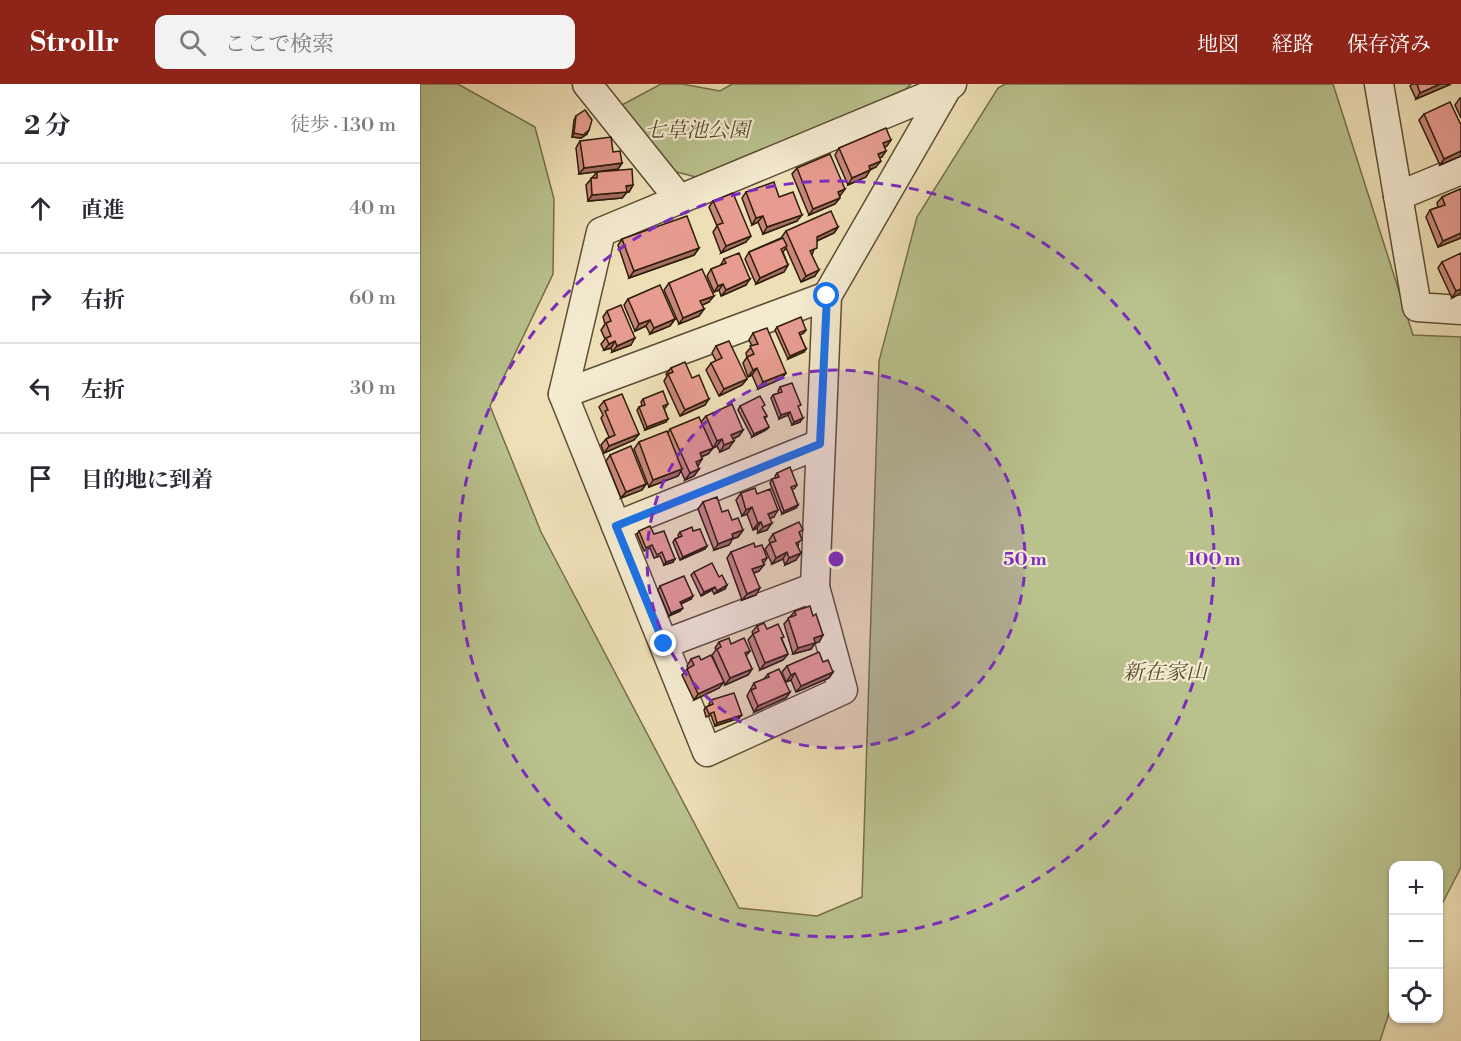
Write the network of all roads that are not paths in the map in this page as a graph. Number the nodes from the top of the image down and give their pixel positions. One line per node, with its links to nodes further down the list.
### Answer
1 (587, 84): 6 (street)
2 (1378, 84): 5 (street)
3 (948, 85): 6 (street); 7 (street)
4 (1461, 170): 5 (street)
5 (1398, 196): 8 (street)
6 (680, 200): 9 (street)
7 (827, 296): 9 (street); 10 (street)
8 (1461, 310)
9 (563, 394): 11 (street)
10 (820, 444): 11 (street); 12 (street)
11 (616, 526): 13 (street)
12 (815, 587): 13 (street); 13 (street)
13 (664, 644)

